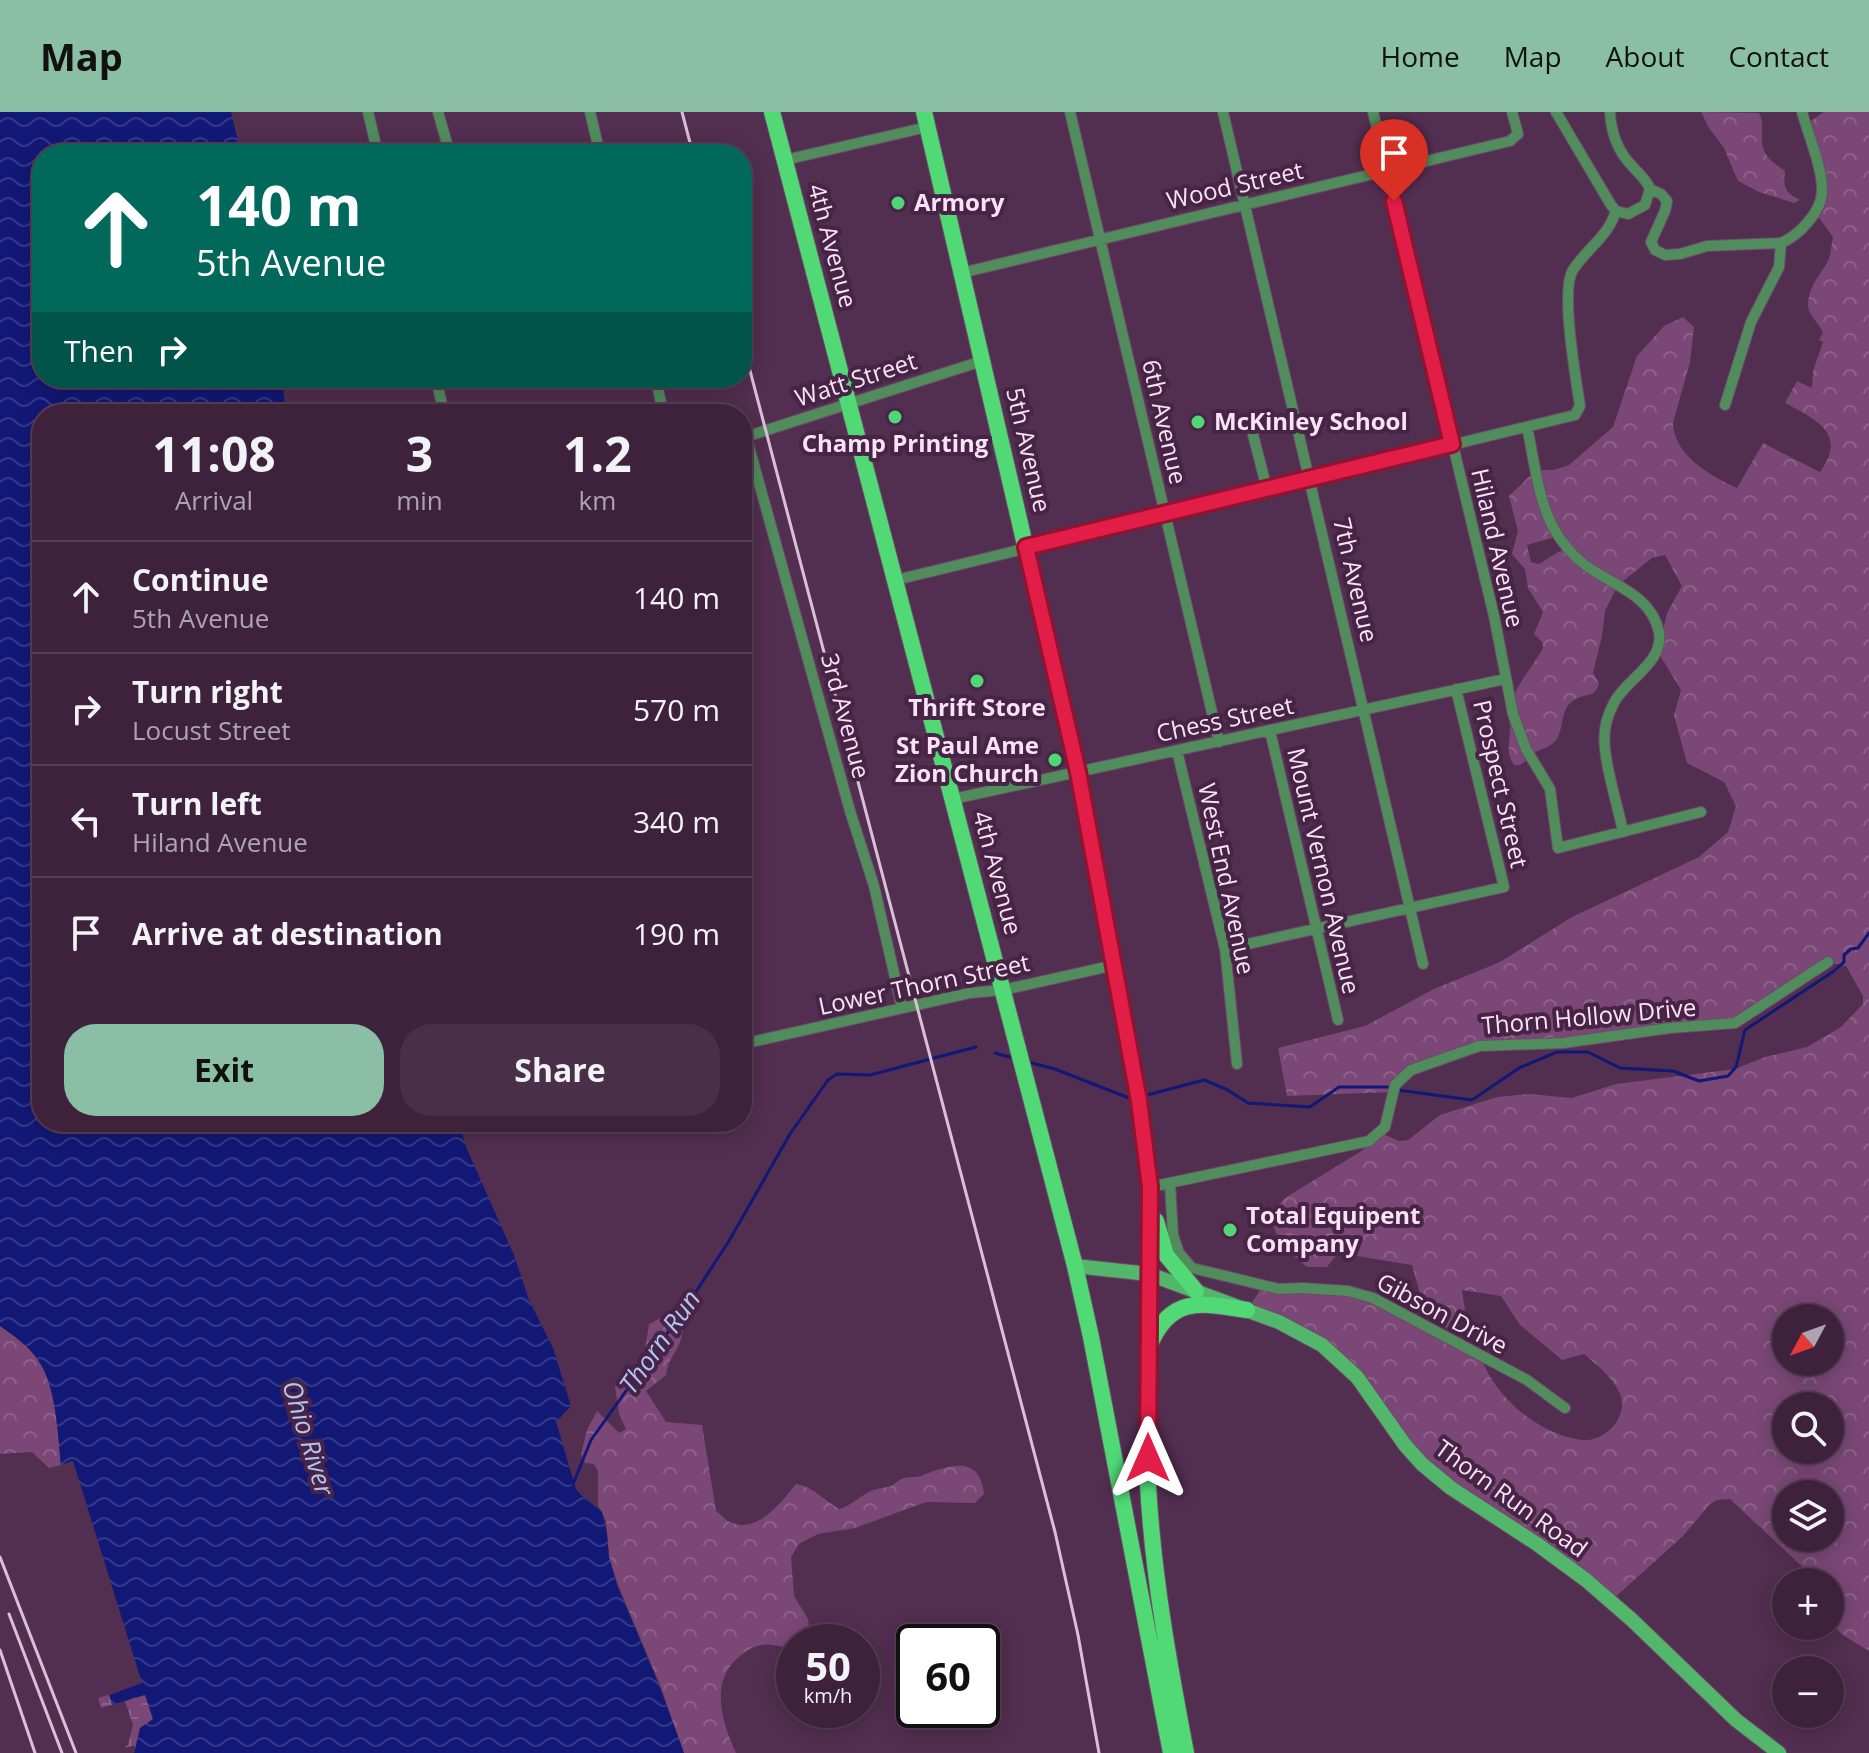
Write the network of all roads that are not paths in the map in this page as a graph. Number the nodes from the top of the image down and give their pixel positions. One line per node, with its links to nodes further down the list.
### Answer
1 (368, 112): 13 (street)
2 (438, 112): 14 (street)
3 (590, 112): 15 (street)
4 (772, 112): 16 (main road, 4th Avenue)
5 (1070, 112): 21 (street, 6th Avenue)
6 (1223, 112): 19 (street, 7th Avenue)
7 (1373, 112): 17 (street, Hiland Avenue)
8 (1512, 112): 17 (street, Wood Street)
9 (1556, 112): 20 (street)
10 (1610, 112): 18 (street)
11 (1802, 112): 22 (street)
12 (925, 120): 16 (street); 23 (main road, 5th Avenue)
13 (376, 144)
14 (447, 144)
15 (598, 144)
16 (785, 160): 25 (main road, 4th Avenue)
17 (1387, 171): 19 (street, Wood Street); 30 (street, Hiland Avenue)
18 (1650, 189): 20 (street); 22 (street)
19 (1245, 204): 21 (street, Wood Street); 32 (street, 7th Avenue)
20 (1616, 211): 28 (street)
21 (1100, 239): 23 (street, Wood Street); 34 (street, 6th Avenue)
22 (1781, 243): 26 (street)
23 (961, 273): 24 (main road, 5th Avenue)
24 (982, 361): 25 (street, Watt Street); 35 (main road, 5th Avenue)
25 (849, 404): 29 (street, Watt Street); 36 (main road, 4th Avenue)
26 (1725, 405)
27 (1218, 425): 33 (street)
28 (1527, 427): 30 (street); 46 (street)
29 (752, 434)
30 (1452, 444): 32 (street); 37 (street, Hiland Avenue)
31 (752, 465): 54 (street, 3rd Avenue)
32 (1310, 478): 33 (street); 39 (street, 7th Avenue)
33 (1267, 489): 34 (street)
34 (1166, 513): 35 (street); 41 (street, 6th Avenue)
35 (1026, 547): 36 (street); 43 (main road, 5th Avenue)
36 (896, 580): 44 (main road, 4th Avenue)
37 (1505, 679): 38 (street, Chess Street); 46 (street, Hiland Avenue)
38 (1456, 689): 39 (street, Chess Street); 47 (street, Prospect Street)
39 (1365, 711): 40 (street, Chess Street); 47 (street, 7th Avenue)
40 (1270, 731): 41 (street, Chess Street); 48 (street, Mount Vernon Avenue)
41 (1219, 742): 42 (street, Chess Street)
42 (1177, 751): 43 (street, Chess Street); 49 (street, West End Avenue)
43 (1078, 772): 44 (street, Chess Street); 52 (main road, 5th Avenue)
44 (953, 799): 53 (main road, 4th Avenue)
45 (1701, 812): 46 (street)
46 (1623, 832)
47 (1412, 908): 48 (street); 51 (street, 7th Avenue)
48 (1316, 929): 49 (street); 55 (street, Mount Vernon Avenue)
49 (1225, 949): 57 (street, West End Avenue)
50 (1828, 962): 58 (street, Thorn Hollow Drive)
51 (1423, 964)
52 (1115, 965): 53 (street, Lower Thorn Street); 59 (main road, 5th Avenue)
53 (1003, 990): 54 (street, Lower Thorn Street); 60 (main road, 4th Avenue)
54 (902, 1008): 56 (street, Lower Thorn Street)
55 (1338, 1020)
56 (752, 1042)
57 (1237, 1064)
58 (1170, 1184): 59 (street, Thorn Hollow Drive); 65 (street, Gibson Drive)
59 (1150, 1187): 61 (main road, 5th Avenue); 62 (main road)
60 (1075, 1266): 61 (street, Thorn Run Road); 66 (main road, 4th Avenue)
61 (1149, 1274): 62 (street, Thorn Run Road); 64 (main road, 5th Avenue)
62 (1196, 1291): 63 (street, Thorn Run Road)
63 (1247, 1310): 64 (main road); 69 (street, Thorn Run Road)
64 (1149, 1347): 66 (main road, 5th Avenue)
65 (1565, 1408)
66 (1146, 1594): 67 (main road); 68 (main road)
67 (1171, 1753)
68 (1186, 1753)
69 (1779, 1753)

